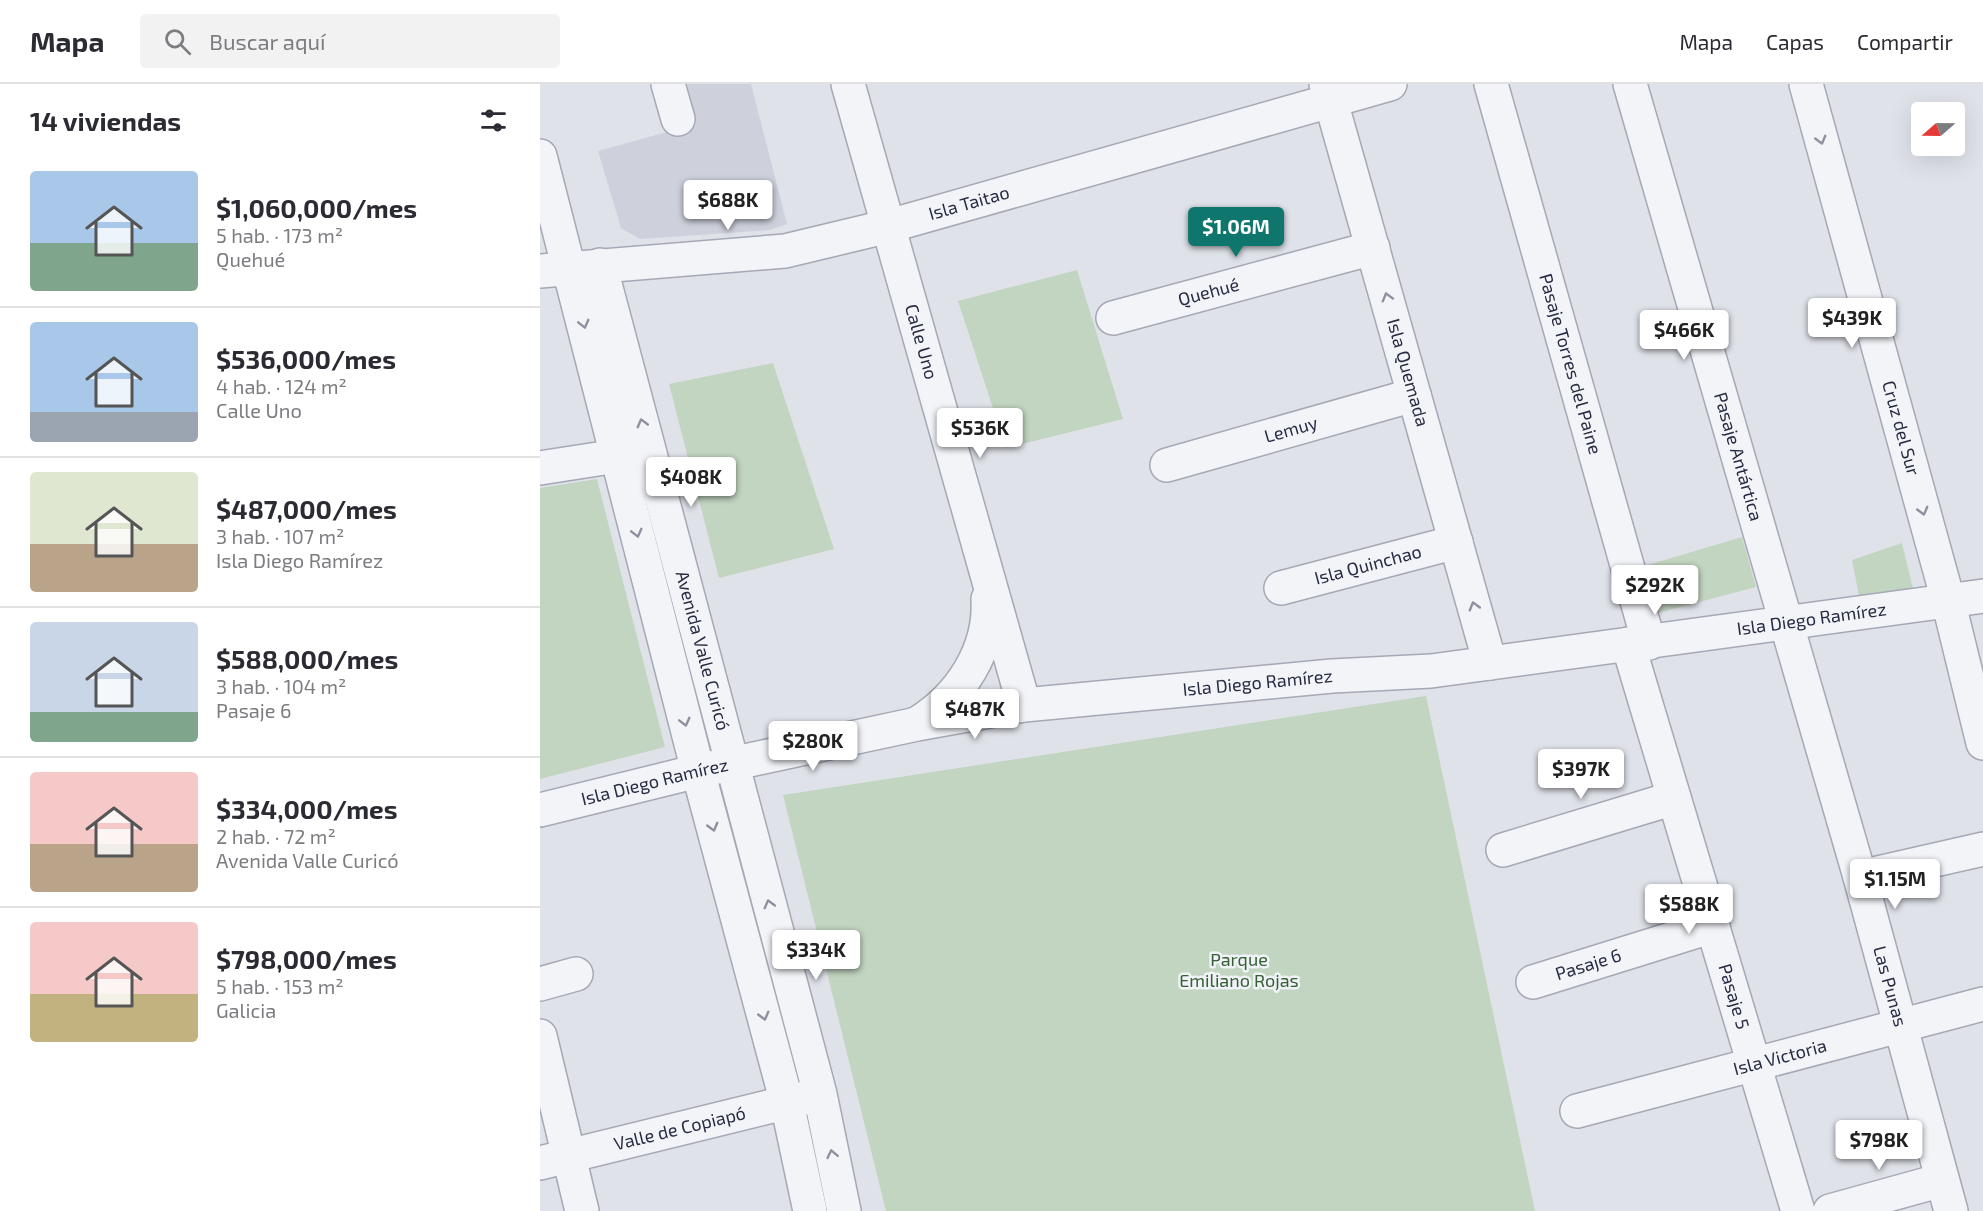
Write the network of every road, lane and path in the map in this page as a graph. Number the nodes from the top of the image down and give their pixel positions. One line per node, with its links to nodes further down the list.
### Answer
1 (668, 84): 8 (street)
2 (848, 84): 10 (street, Calle Uno)
3 (1390, 84): 7 (street, Isla Taitao)
4 (1491, 84): 24 (street, Pasaje Torres del Paine)
5 (1630, 84): 23 (street, Pasaje Antártica)
6 (1806, 84): 22 (street, Cruz del Sur, one-way to 22)
7 (1329, 92): 10 (street, Isla Taitao); 11 (street, Isla Quemada)
8 (678, 119)
9 (540, 156): 12 (street)
10 (889, 226): 12 (street, Isla Taitao); 19 (street, Calle Uno)
11 (1372, 248): 13 (street, Quehué); 14 (street, Isla Quemada, one-way to 11)
12 (570, 268): 15 (street, Avenida Valle Curicó, one-way to 15); 31 (street, Avenida Valle Curicó, one-way to 12)
13 (1113, 318)
14 (1414, 395): 16 (street, Lemuy); 18 (street, Isla Quemada)
15 (617, 456): 17 (street); 32 (street, Avenida Valle Curicó, one-way to 32)
16 (1167, 465)
17 (540, 468)
18 (1456, 542): 20 (street, Isla Quinchao); 26 (street, Isla Quemada, one-way to 18)
19 (984, 570): 25 (street, Calle Uno); 29 (street)
20 (1281, 588)
21 (1983, 596): 22 (street, Isla Diego Ramírez)
22 (1948, 600): 23 (street, Isla Diego Ramírez); 30 (street, Cruz del Sur)
23 (1787, 624): 24 (street, Isla Diego Ramírez); 37 (street, Las Punas)
24 (1638, 643): 26 (street, Isla Diego Ramírez); 33 (street, Pasaje 5)
25 (1009, 652): 27 (street); 28 (street, Calle Uno)
26 (1490, 663): 27 (street, Isla Diego Ramírez)
27 (1104, 698): 28 (street, Isla Diego Ramírez)
28 (1024, 705): 29 (street, Isla Diego Ramírez)
29 (917, 724): 31 (street, Isla Diego Ramírez)
30 (1983, 743)
31 (732, 763): 32 (street, Isla Diego Ramírez); 46 (street, Avenida Valle Curicó, one-way to 31)
32 (698, 771): 34 (street, Isla Diego Ramírez); 47 (street, Avenida Valle Curicó, one-way to 47)
33 (1674, 798): 36 (street); 38 (street, Pasaje 5)
34 (540, 810)
35 (1983, 849): 37 (street)
36 (1503, 850)
37 (1860, 878): 43 (street, Las Punas)
38 (1713, 926): 40 (street, Pasaje 6); 45 (street, Pasaje 5)
39 (576, 974): 41 (street)
40 (1533, 982)
41 (540, 984)
42 (1983, 1004): 43 (street, Isla Victoria)
43 (1900, 1024): 45 (street, Isla Victoria); 50 (street, Las Punas)
44 (540, 1036): 49 (street)
45 (1754, 1064): 48 (street, Isla Victoria); 54 (street, Pasaje 5)
46 (820, 1094): 47 (street, Valle de Copiapó); 53 (street, Avenida Valle Curicó, one-way to 46)
47 (787, 1103): 49 (street, Valle de Copiapó); 52 (street, Avenida Valle Curicó)
48 (1577, 1111)
49 (555, 1160): 51 (street)
50 (1942, 1180): 55 (street); 56 (street, Las Punas)
51 (582, 1211)
52 (810, 1211)
53 (844, 1211)
54 (1798, 1211)
55 (1830, 1211)
56 (1951, 1211)

